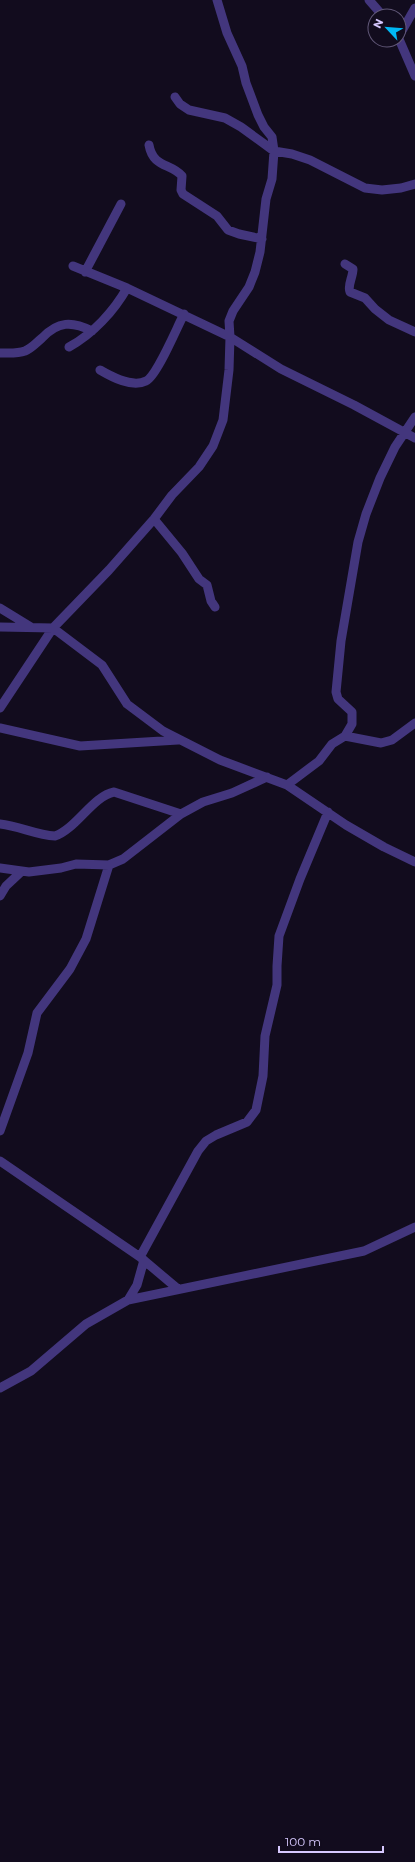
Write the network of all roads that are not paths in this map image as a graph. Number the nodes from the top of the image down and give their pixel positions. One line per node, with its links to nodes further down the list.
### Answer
1 (217, 0): 10 (street)
2 (369, 0): 3 (street)
3 (376, 8)
4 (415, 8): 5 (street)
5 (407, 22)
6 (404, 48): 7 (street)
7 (415, 76)
8 (175, 97): 10 (street)
9 (149, 145): 13 (street)
10 (274, 151): 11 (street); 13 (street)
11 (415, 184)
12 (121, 204): 16 (street)
13 (262, 239): 21 (street)
14 (345, 264): 20 (street)
15 (73, 266): 16 (street)
16 (85, 272): 17 (street)
17 (127, 288): 18 (street); 19 (street)
18 (184, 314): 21 (street); 24 (street)
19 (92, 331): 22 (street); 23 (street)
20 (415, 332)
21 (230, 337): 26 (street); 28 (street)
22 (69, 347)
23 (0, 353)
24 (100, 370)
25 (415, 417): 26 (street)
26 (404, 432): 27 (street); 37 (street)
27 (415, 438)
28 (154, 519): 29 (street); 33 (street)
29 (215, 607)
30 (0, 608): 32 (street)
31 (0, 627): 32 (street)
32 (32, 627): 33 (street)
33 (53, 628): 34 (street); 38 (street)
34 (0, 708)
35 (415, 723): 37 (street)
36 (0, 728): 38 (street)
37 (345, 736): 40 (street)
38 (179, 740): 39 (street)
39 (267, 777): 40 (street); 42 (street)
40 (287, 785): 41 (street)
41 (328, 812): 44 (street); 52 (street)
42 (182, 814): 43 (street); 45 (street)
43 (0, 824)
44 (415, 862)
45 (109, 865): 47 (street); 49 (street)
46 (0, 868): 47 (street)
47 (22, 871): 48 (street)
48 (0, 896)
49 (0, 1131)
50 (0, 1161): 52 (street)
51 (415, 1227): 53 (street)
52 (142, 1258): 53 (street); 54 (street)
53 (178, 1289): 54 (street)
54 (128, 1300): 55 (street)
55 (0, 1388)

